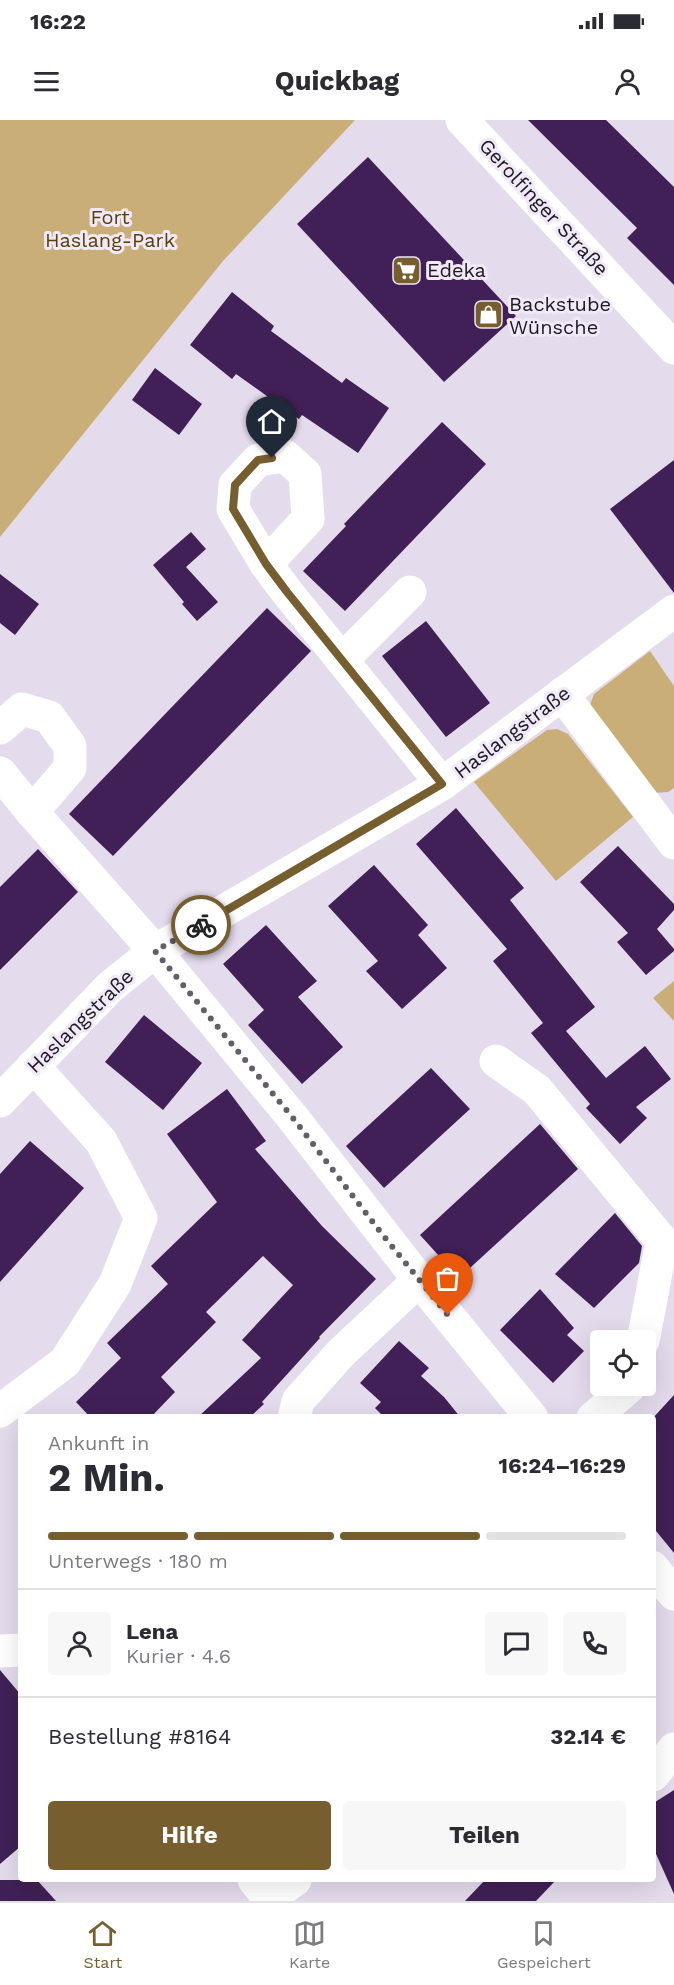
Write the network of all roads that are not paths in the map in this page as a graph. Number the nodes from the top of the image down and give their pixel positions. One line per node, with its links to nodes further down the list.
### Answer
1 (462, 120): 2 (street, Gerolfinger Straße)
2 (674, 348)
3 (266, 564): 6 (street)
4 (410, 592): 6 (street)
5 (674, 611): 7 (street, Haslangstraße)
6 (342, 660): 10 (street)
7 (562, 694): 10 (street, Haslangstraße); 12 (street)
8 (0, 728): 11 (street)
9 (0, 773): 11 (street)
10 (442, 784): 13 (street, Haslangstraße)
11 (32, 812): 13 (street)
12 (674, 843)
13 (155, 951): 15 (street, Haslangstraße); 17 (street)
14 (496, 1060): 18 (street)
15 (33, 1066): 16 (street, Haslangstraße); 20 (street)
16 (0, 1101)
17 (419, 1280): 21 (street); 22 (street)
18 (645, 1330)
19 (618, 1396): 23 (street)
20 (0, 1411)
21 (295, 1414)
22 (529, 1414)
23 (598, 1414)
24 (656, 1572): 25 (street)
25 (674, 1594)
26 (18, 1650): 27 (street)
27 (0, 1651)
28 (674, 1749): 29 (street)
29 (656, 1770)
30 (257, 1882): 31 (street)
31 (292, 1882)

